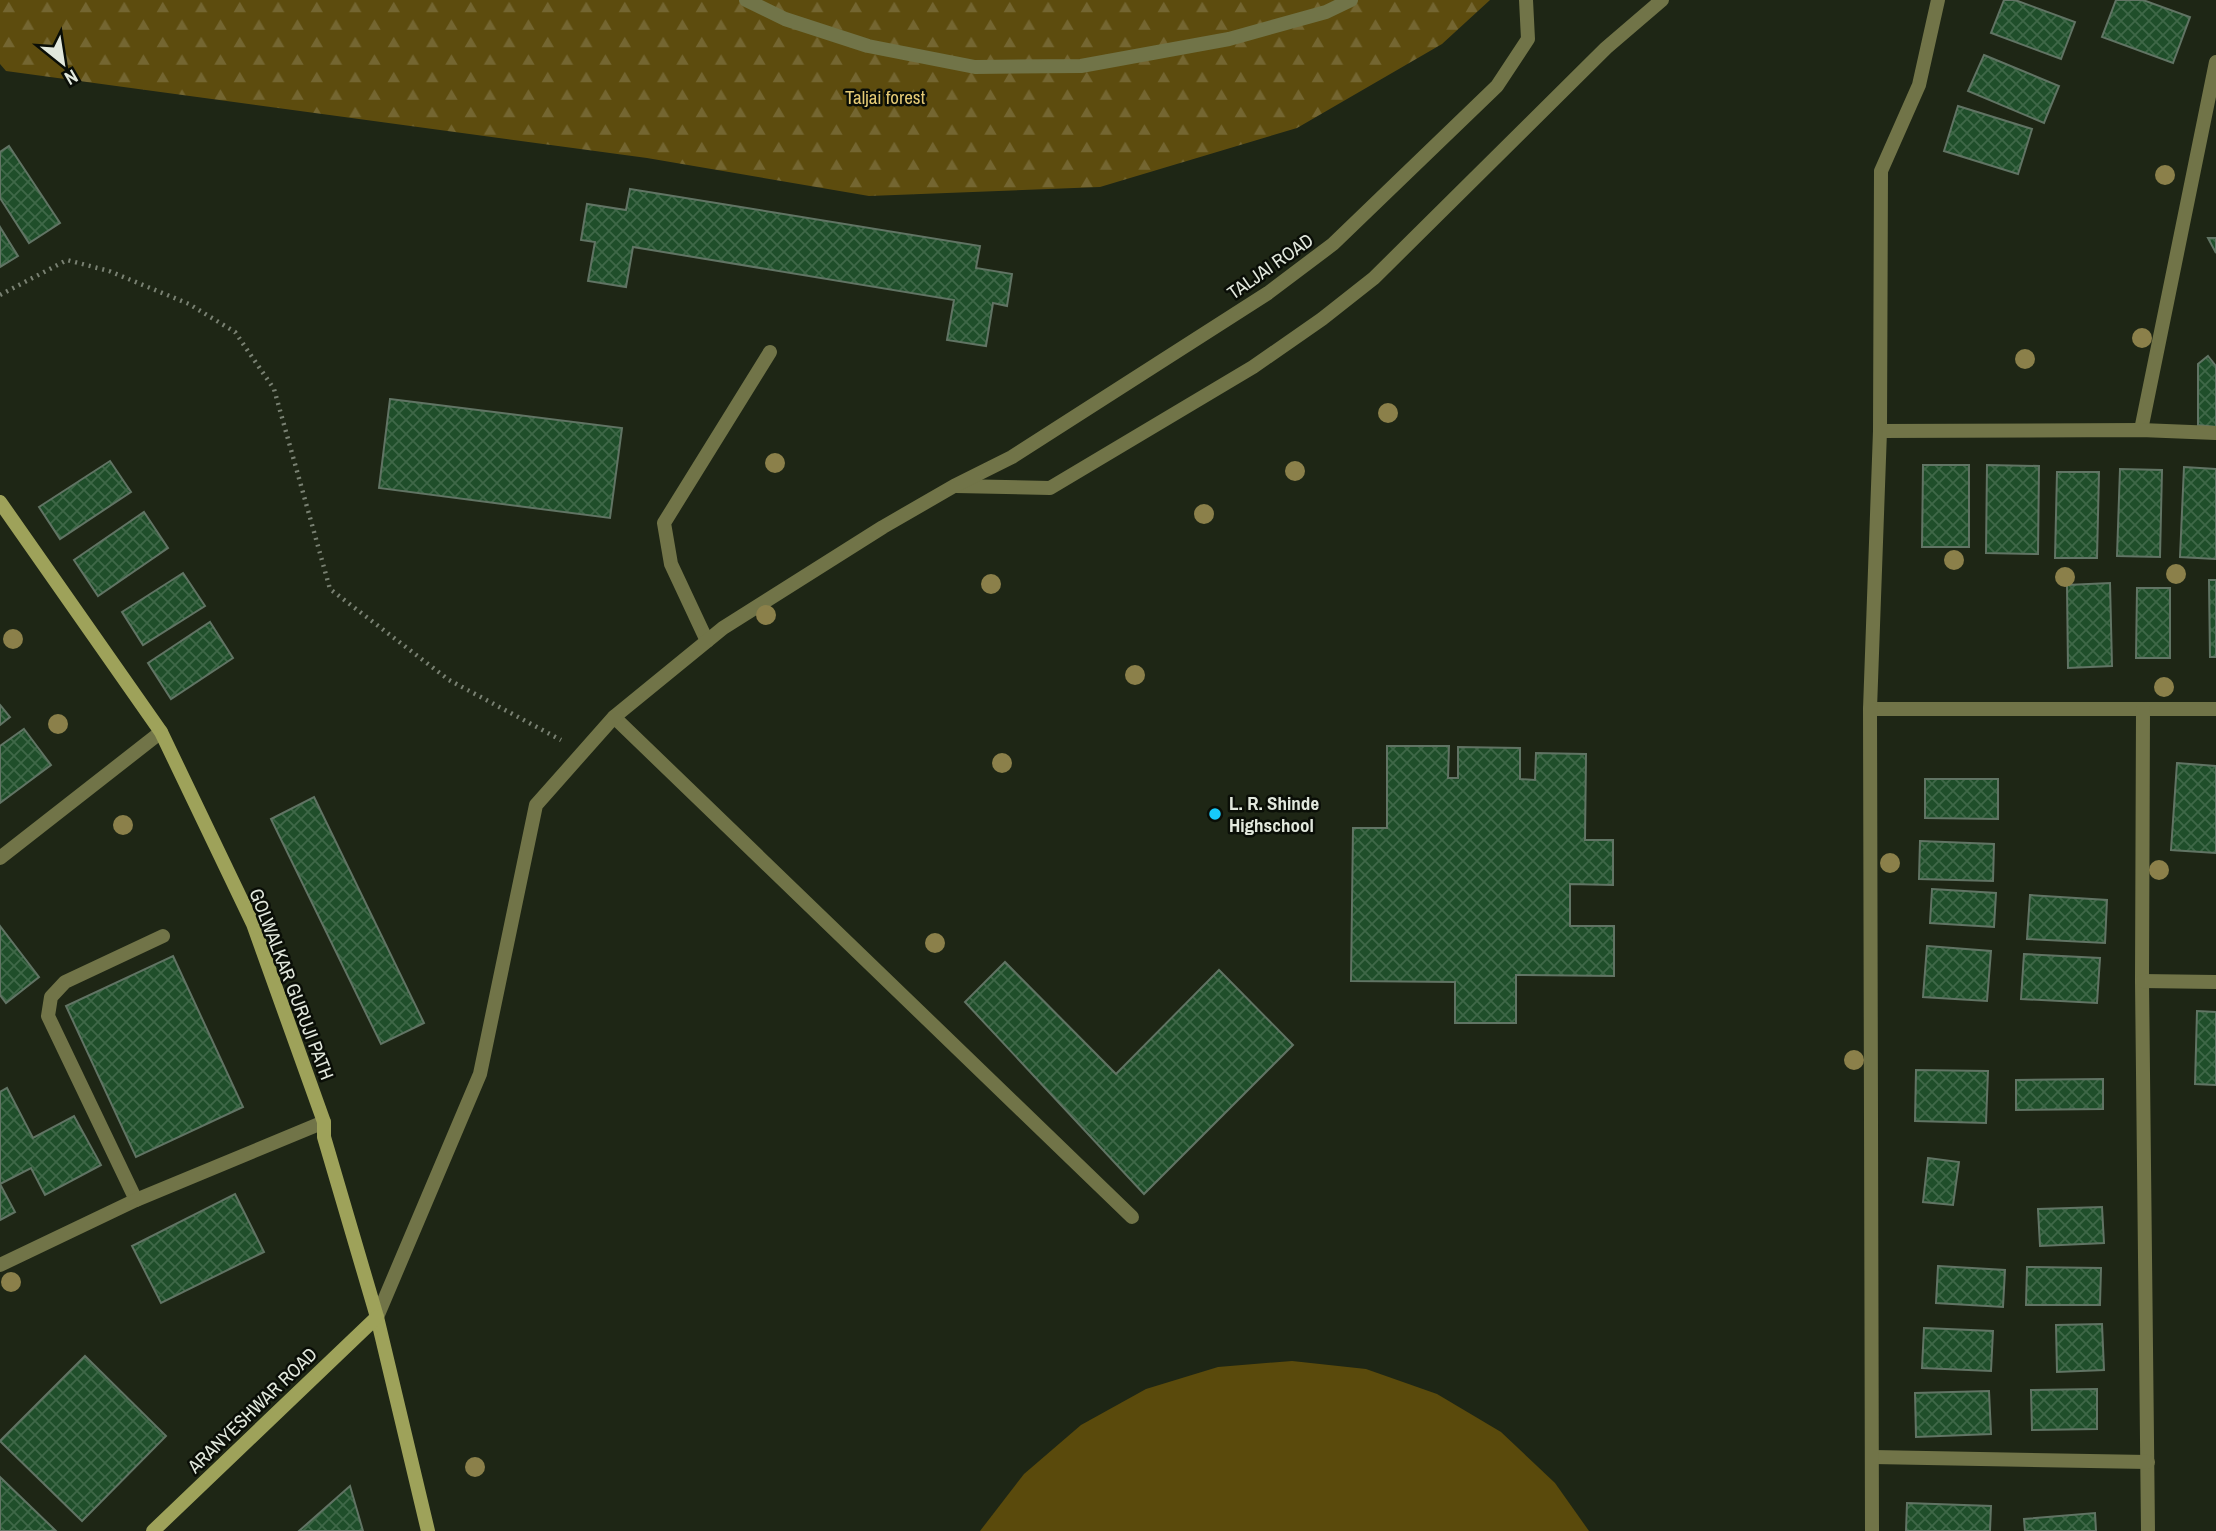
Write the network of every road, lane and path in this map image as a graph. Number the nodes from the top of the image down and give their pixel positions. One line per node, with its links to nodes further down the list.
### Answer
1 (746, 0): 2 (street)
2 (1352, 0)
3 (1526, 0): 12 (street, TALJAI ROAD)
4 (1662, 0): 12 (street)
5 (1938, 0): 10 (street)
6 (2216, 62): 9 (street)
7 (0, 295): 20 (path)
8 (770, 352): 14 (street)
9 (2141, 430): 10 (street); 11 (street)
10 (1880, 431): 15 (street)
11 (2216, 433)
12 (954, 486): 14 (street, TALJAI ROAD)
13 (0, 502): 19 (street, GOLWALKAR GURUJI PATH)
14 (707, 641): 18 (street, TALJAI ROAD)
15 (1870, 709): 16 (street); 30 (street)
16 (2143, 709): 17 (street); 23 (street)
17 (2216, 709)
18 (614, 718): 20 (street, TALJAI ROAD); 27 (street)
19 (161, 732): 21 (street); 25 (street, GOLWALKAR GURUJI PATH)
20 (584, 751): 29 (street, TALJAI ROAD)
21 (0, 858)
22 (163, 936): 26 (street)
23 (2142, 981): 24 (street); 31 (street)
24 (2216, 982)
25 (324, 1122): 26 (street); 29 (street, GOLWALKAR GURUJI PATH)
26 (136, 1200): 28 (street)
27 (1132, 1217)
28 (0, 1265)
29 (377, 1317): 32 (street, ARANYESHWAR ROAD); 33 (street, GOLWALKAR GURUJI PATH)
30 (1872, 1457): 31 (street); 34 (street)
31 (2148, 1462): 35 (street)
32 (153, 1531)
33 (428, 1531)
34 (1872, 1531)
35 (2148, 1531)

